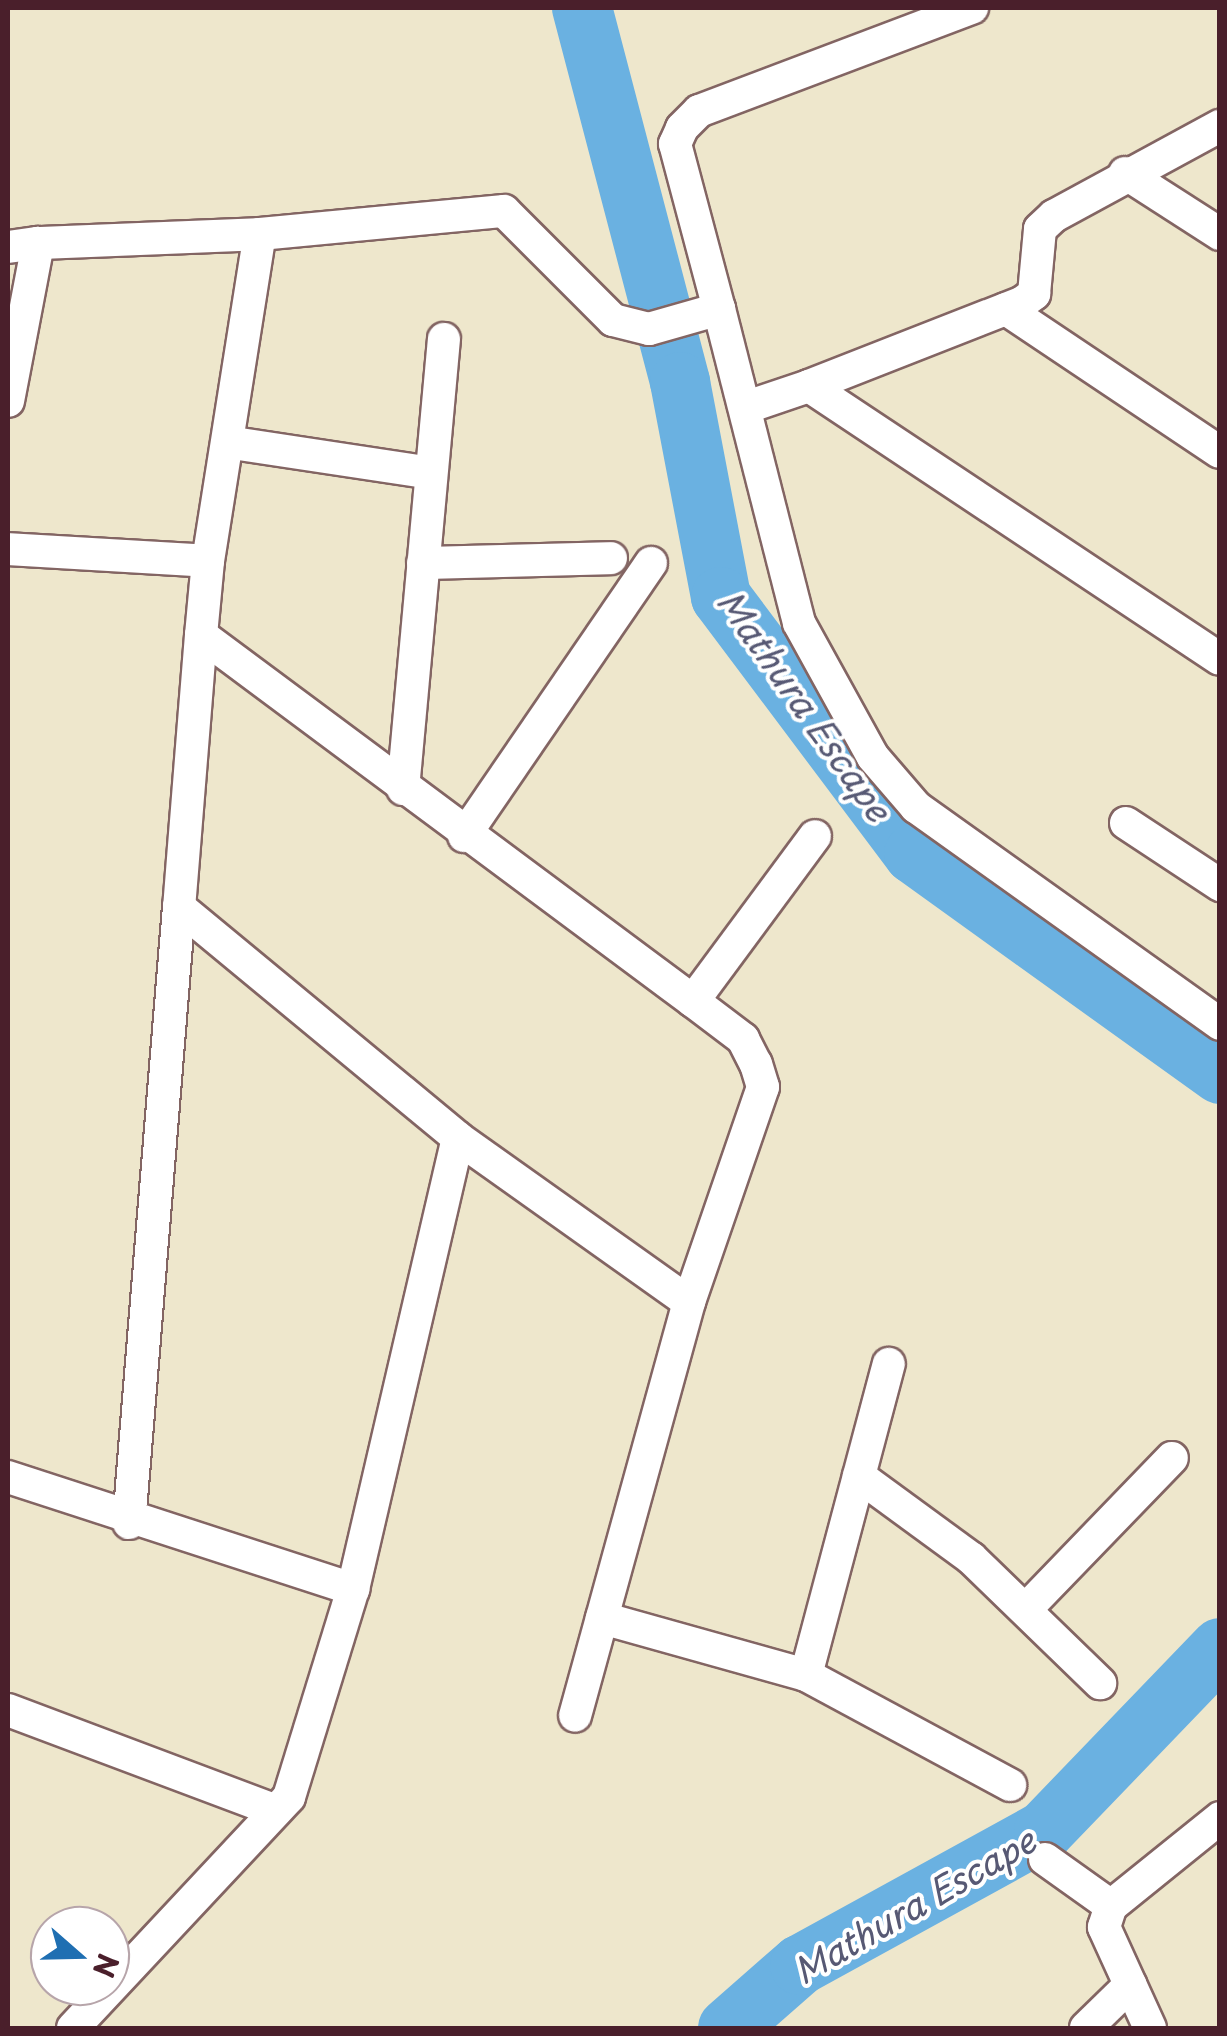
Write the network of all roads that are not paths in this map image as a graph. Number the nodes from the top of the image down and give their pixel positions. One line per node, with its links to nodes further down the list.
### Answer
1 (972, 8): 8 (street)
2 (1220, 126): 3 (street)
3 (1125, 172): 5 (street); 7 (street)
4 (260, 234): 6 (street); 8 (street); 13 (street)
5 (1220, 234)
6 (23, 245): 11 (street)
7 (1006, 309): 10 (street); 14 (street)
8 (708, 312): 12 (street)
9 (444, 339): 15 (street)
10 (809, 386): 12 (street); 22 (street)
11 (8, 401)
12 (750, 406): 30 (street)
13 (233, 443): 15 (street); 18 (street)
14 (1220, 452)
15 (432, 473): 19 (street)
16 (8, 549): 18 (street)
17 (611, 558): 19 (street)
18 (208, 561): 21 (street)
19 (424, 563): 23 (street)
20 (652, 563): 25 (street)
21 (201, 635): 23 (street); 28 (street)
22 (1220, 658)
23 (402, 789): 25 (street)
24 (1126, 823): 27 (street)
25 (464, 836): 29 (street)
26 (815, 836): 29 (street)
27 (1220, 885)
28 (179, 907): 31 (street); 37 (street)
29 (693, 1001): 32 (street)
30 (1220, 1024)
31 (458, 1138): 32 (street); 38 (street)
32 (688, 1302): 40 (street)
33 (889, 1364): 35 (street)
34 (1172, 1458): 39 (street)
35 (859, 1476): 39 (street); 41 (street)
36 (8, 1477): 37 (street)
37 (128, 1523): 38 (street)
38 (353, 1588): 46 (street)
39 (1028, 1608): 42 (street)
40 (602, 1618): 41 (street); 44 (street)
41 (806, 1675): 45 (street)
42 (1100, 1683)
43 (8, 1710): 46 (street)
44 (574, 1716)
45 (1010, 1785)
46 (276, 1811): 51 (street)
47 (1220, 1818): 49 (street)
48 (1045, 1859): 49 (street)
49 (1111, 1906): 50 (street)
50 (1130, 1985): 52 (street); 53 (street)
51 (73, 2028)
52 (1086, 2028)
53 (1150, 2028)

